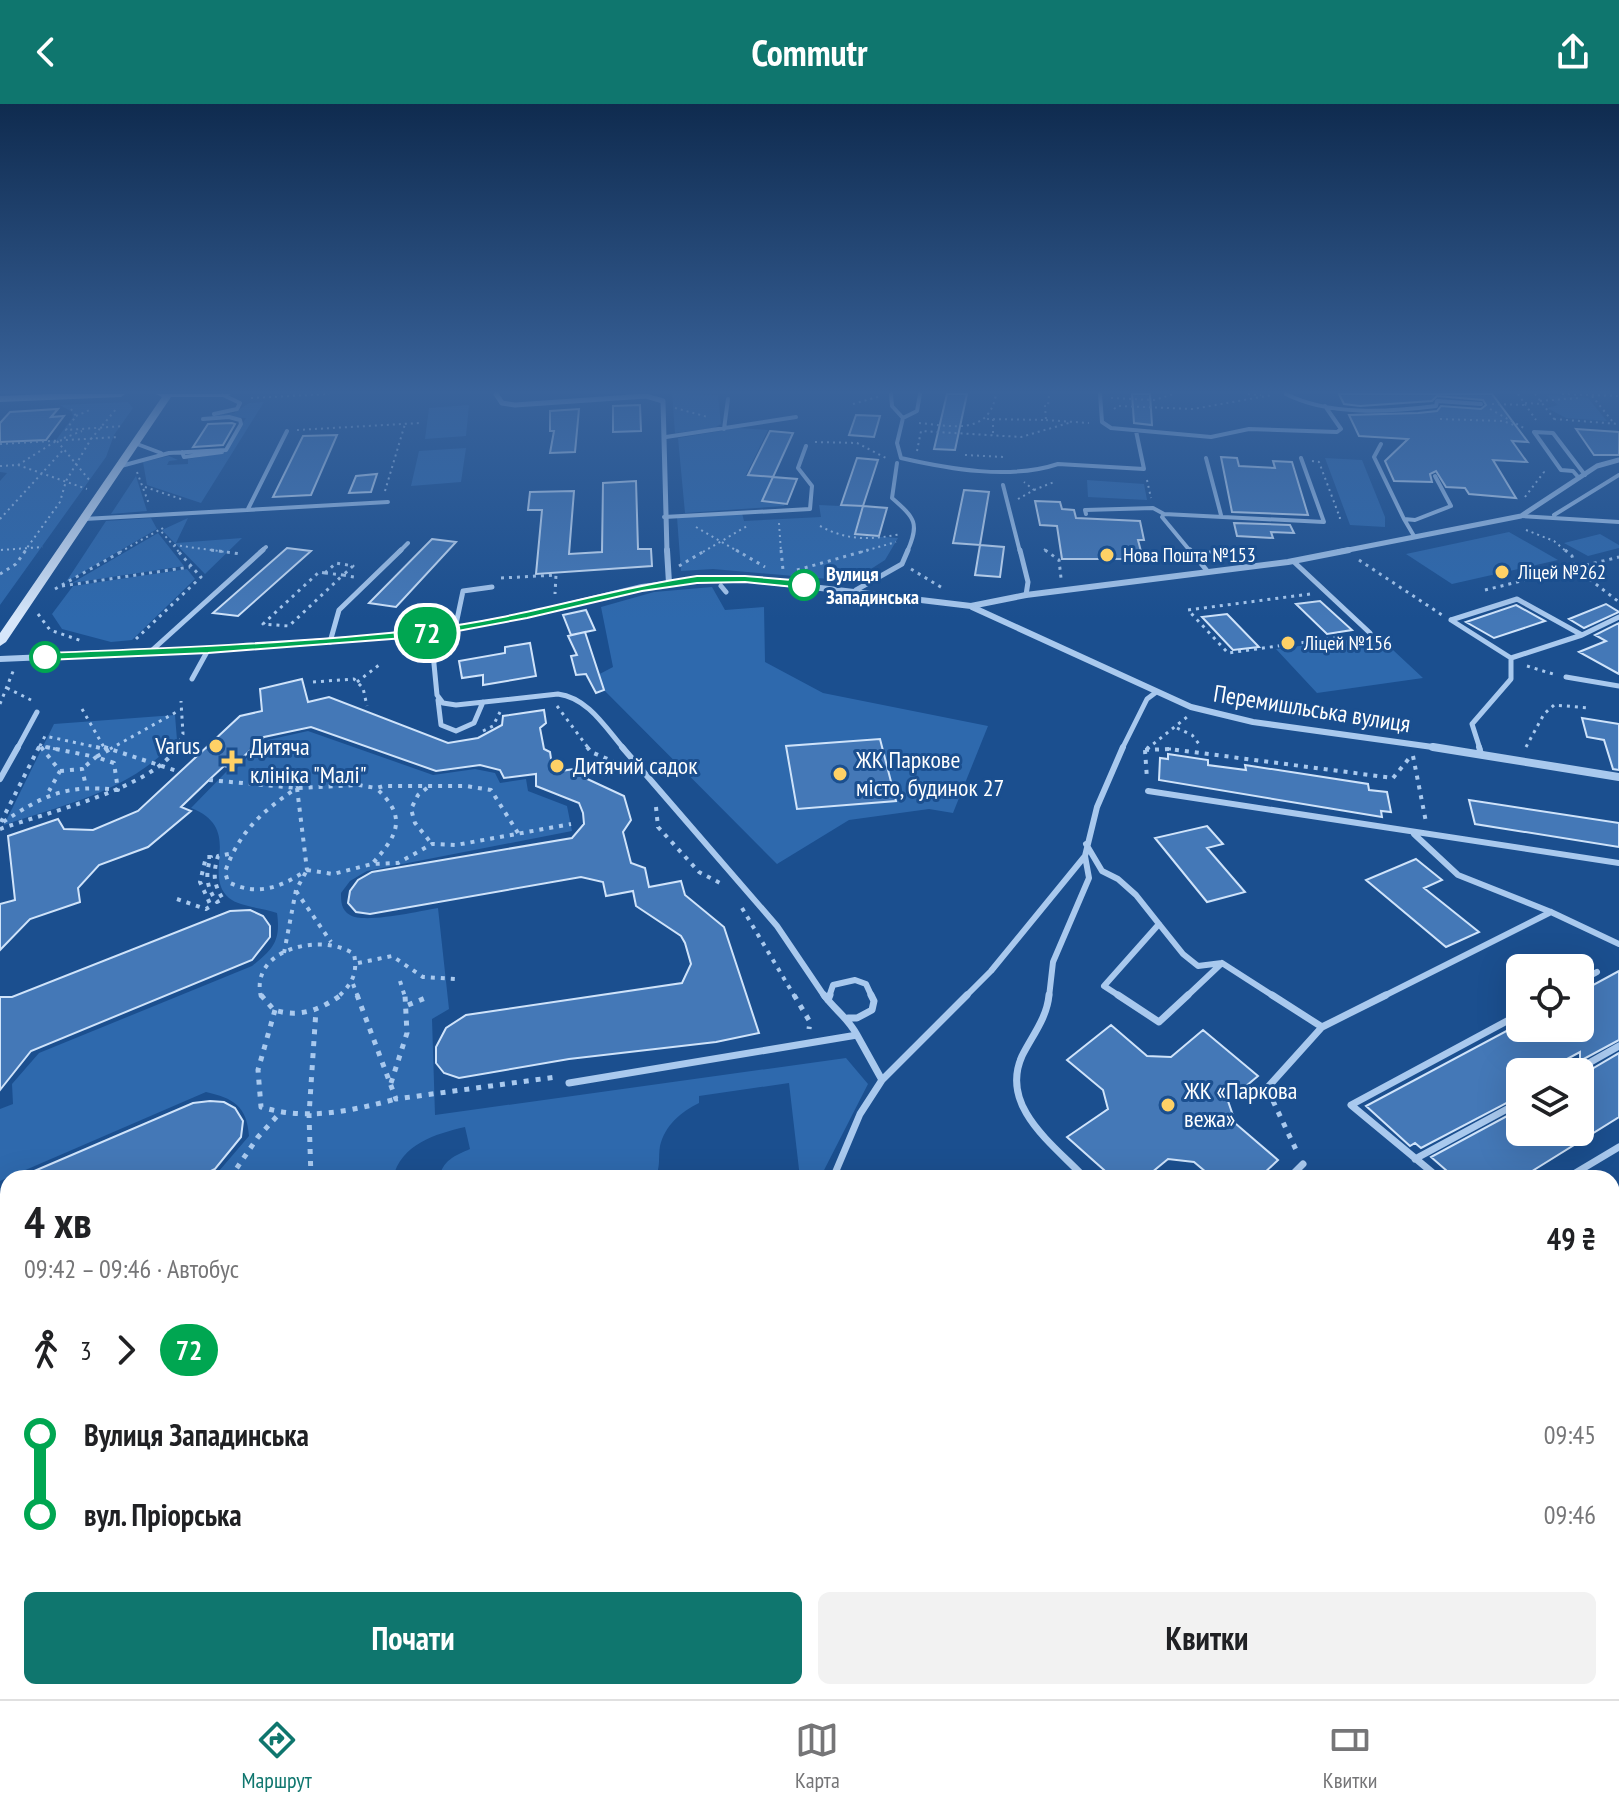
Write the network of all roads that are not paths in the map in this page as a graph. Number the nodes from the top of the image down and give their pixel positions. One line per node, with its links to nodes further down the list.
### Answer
1 (119, 468): 26 (main road)
2 (268, 468): 19 (lane)
3 (665, 468): 25 (street)
4 (798, 468): 25 (lane)
5 (896, 468): 36 (lane)
6 (992, 468): 7 (lane)
7 (1045, 468)
8 (1209, 468): 22 (lane)
9 (1305, 468): 22 (lane)
10 (1380, 468): 27 (lane)
11 (1560, 468): 16 (lane)
12 (1576, 468): 16 (lane)
13 (1599, 468): 16 (street)
14 (1619, 475): 23 (lane)
15 (1435, 476): 27 (lane)
16 (1582, 477): 24 (street)
17 (1003, 485): 37 (lane)
18 (388, 502): 19 (lane)
19 (248, 509): 26 (lane)
20 (1086, 514): 21 (lane)
21 (1164, 514): 22 (lane); 33 (lane)
22 (1221, 515)
23 (1554, 515): 24 (lane); 28 (lane)
24 (1521, 516): 29 (street)
25 (664, 517): 34 (street)
26 (84, 519): 44 (main road)
27 (1404, 519): 29 (lane)
28 (1619, 522)
29 (1414, 536): 32 (street)
30 (408, 543): 45 (lane)
31 (266, 547): 47 (lane)
32 (1293, 561): 33 (street); 42 (lane)
33 (1208, 572): 37 (street)
34 (669, 583): 36 (street); 40 (street)
35 (492, 587): 40 (lane)
36 (856, 590): 38 (street)
37 (1026, 595): 38 (street)
38 (971, 606): 53 (street, Перемишльська вулиця)
39 (1619, 617): 43 (lane)
40 (455, 629): 41 (street)
41 (431, 633): 45 (street); 54 (lane)
42 (1370, 633)
43 (1582, 635): 48 (lane); 48 (lane)
44 (0, 642)
45 (330, 642): 46 (street)
46 (208, 650): 47 (street); 51 (lane)
47 (149, 653): 49 (street)
48 (1511, 658): 57 (lane)
49 (0, 659)
50 (1566, 677): 52 (lane)
51 (192, 679)
52 (1618, 685)
53 (1155, 693): 57 (street, Перемишльська вулиця); 62 (lane)
54 (438, 700): 55 (lane); 55 (lane)
55 (483, 702): 71 (lane)
56 (37, 712): 59 (lane)
57 (1481, 754): 58 (street, Перемишльська вулиця)
58 (1619, 777)
59 (0, 779)
60 (1148, 791): 61 (lane)
61 (1414, 834): 64 (lane); 65 (lane)
62 (1086, 844): 63 (lane); 66 (lane)
63 (1085, 856): 78 (lane); 86 (lane)
64 (1619, 863)
65 (1551, 912): 67 (lane); 74 (lane)
66 (1160, 923): 68 (lane); 68 (lane)
67 (1619, 944)
68 (1222, 963): 74 (lane)
69 (1597, 972): 70 (lane)
70 (1594, 974)
71 (828, 1000): 72 (lane); 72 (lane)
72 (848, 1018): 75 (lane)
73 (1506, 1022): 83 (lane)
74 (1322, 1027): 80 (lane)
75 (857, 1035): 78 (lane); 79 (lane)
76 (1619, 1046): 77 (lane)
77 (1594, 1060)
78 (882, 1080): 85 (lane)
79 (569, 1083)
80 (1267, 1088)
81 (1506, 1110): 83 (lane)
82 (1619, 1147): 89 (lane)
83 (1415, 1159): 88 (lane)
84 (1303, 1164): 87 (lane)
85 (836, 1170)
86 (1078, 1170)
87 (1297, 1170)
88 (1429, 1170)
89 (1580, 1170)

